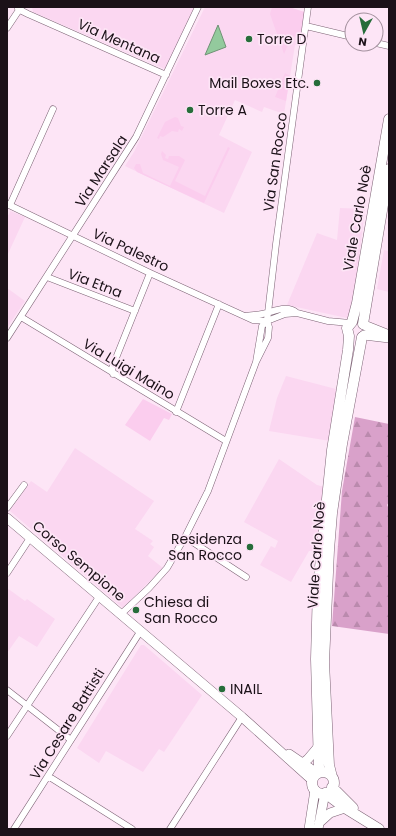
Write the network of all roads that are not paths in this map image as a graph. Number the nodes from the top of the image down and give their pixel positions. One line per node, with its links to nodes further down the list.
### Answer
1 (198, 7): 7 (street, Via Marsala)
2 (308, 7): 4 (street, Via San Rocco)
3 (19, 8): 5 (street); 7 (street, Via Mentana)
4 (306, 26): 6 (street); 17 (street, Via San Rocco)
5 (7, 28)
6 (344, 35)
7 (166, 75): 12 (street, Via Marsala)
8 (53, 108): 11 (street)
9 (389, 119): 22 (main road, Viale Carlo Noè)
10 (389, 169): 23 (main road, Viale Carlo Noè)
11 (8, 204): 12 (street, Via Palestro)
12 (73, 236): 13 (street, Via Palestro); 14 (street, Via Marsala)
13 (150, 273): 15 (street, Via Palestro); 16 (street)
14 (47, 277): 16 (street, Via Etna); 20 (street, Via Marsala)
15 (219, 304): 19 (street, Via Palestro); 28 (street)
16 (135, 312): 27 (street)
17 (268, 313): 18 (street); 19 (street); 21 (street, Via San Rocco)
18 (297, 313): 21 (street); 22 (street)
19 (246, 316): 21 (street, Via Palestro)
20 (21, 317): 25 (street, Via Marsala); 27 (street, Via Luigi Maino)
21 (267, 321): 29 (street, Via San Rocco)
22 (350, 328): 23 (main road); 23 (main road); 45 (main road, Viale Carlo Noè)
23 (363, 330): 24 (street); 26 (street); 50 (main road, Viale Carlo Noè)
24 (389, 335)
25 (7, 338)
26 (389, 338)
27 (113, 374): 28 (street, Via Luigi Maino)
28 (176, 412): 29 (street, Via Luigi Maino)
29 (226, 441): 33 (street, Via San Rocco)
30 (24, 485): 31 (street)
31 (7, 508)
32 (7, 518): 34 (street, Corso Sempione)
33 (185, 537): 36 (street); 38 (street, Via San Rocco)
34 (30, 538): 35 (street); 37 (street, Corso Sempione)
35 (7, 573)
36 (246, 577)
37 (99, 597): 38 (street, Corso Sempione); 41 (street)
38 (120, 614): 39 (street, Corso Sempione)
39 (140, 632): 42 (street, Corso Sempione); 44 (street, Via Cesare Battisti)
40 (7, 690): 41 (street)
41 (26, 706): 43 (street); 44 (street)
42 (242, 717): 46 (street, Corso Sempione); 56 (street)
43 (7, 736)
44 (71, 740): 48 (street, Via Cesare Battisti)
45 (319, 746): 47 (street); 49 (main road, Viale Carlo Noè)
46 (279, 749): 47 (street, Corso Sempione); 49 (street, Corso Sempione)
47 (303, 763): 49 (street, Corso Sempione)
48 (48, 776): 54 (street, Via Cesare Battisti); 55 (street)
49 (315, 781): 50 (main road); 50 (main road); 57 (street)
50 (330, 786): 51 (main road); 52 (main road); 53 (street)
51 (345, 808): 52 (main road); 53 (street)
52 (367, 822): 58 (main road)
53 (318, 826)
54 (14, 829)
55 (132, 829)
56 (170, 829)
57 (309, 829)
58 (379, 829)

